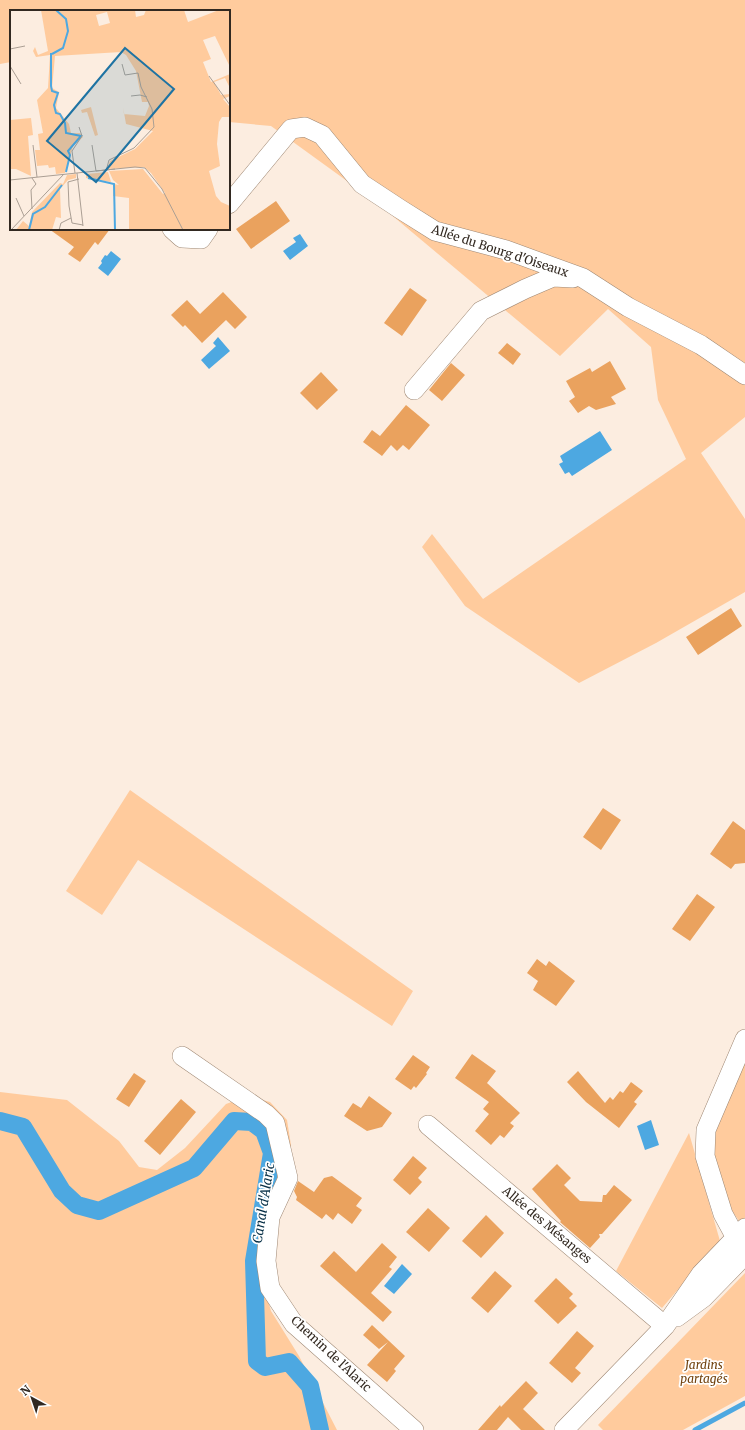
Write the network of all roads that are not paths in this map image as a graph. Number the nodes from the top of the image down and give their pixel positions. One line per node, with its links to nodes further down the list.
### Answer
1 (230, 203): 4 (street, Allée du Bourg d'Oiseaux)
2 (173, 230): 3 (street)
3 (207, 230)
4 (583, 278): 5 (street, Allée du Bourg d'Oiseaux); 6 (street)
5 (745, 375)
6 (414, 390)
7 (745, 1039): 10 (street)
8 (182, 1056): 13 (street, Chemin de l'Alaric)
9 (428, 1125): 12 (street, Allée des Mésanges)
10 (742, 1238): 12 (street)
11 (745, 1255): 12 (street)
12 (665, 1326): 14 (street)
13 (414, 1430)
14 (564, 1430)

